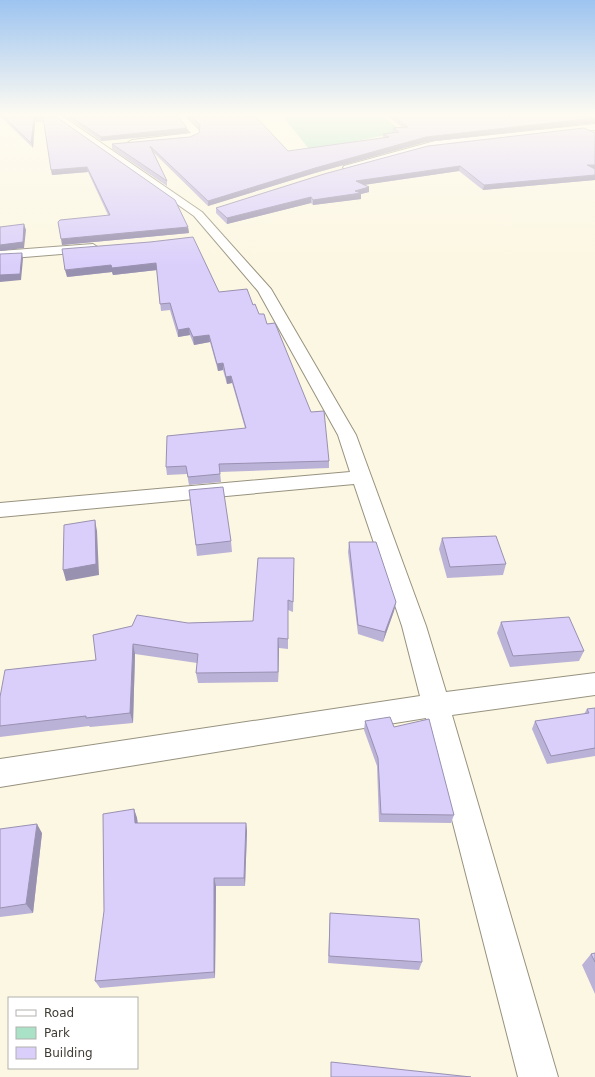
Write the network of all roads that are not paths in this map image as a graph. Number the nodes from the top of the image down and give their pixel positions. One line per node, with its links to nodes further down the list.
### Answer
1 (139, 166): 6 (street)
2 (355, 166): 3 (street)
3 (334, 172)
4 (103, 247): 5 (street)
5 (0, 255)
6 (362, 477): 7 (street); 9 (street)
7 (0, 510)
8 (595, 684): 9 (street)
9 (436, 705): 10 (street); 11 (street)
10 (0, 773)
11 (538, 1077)

